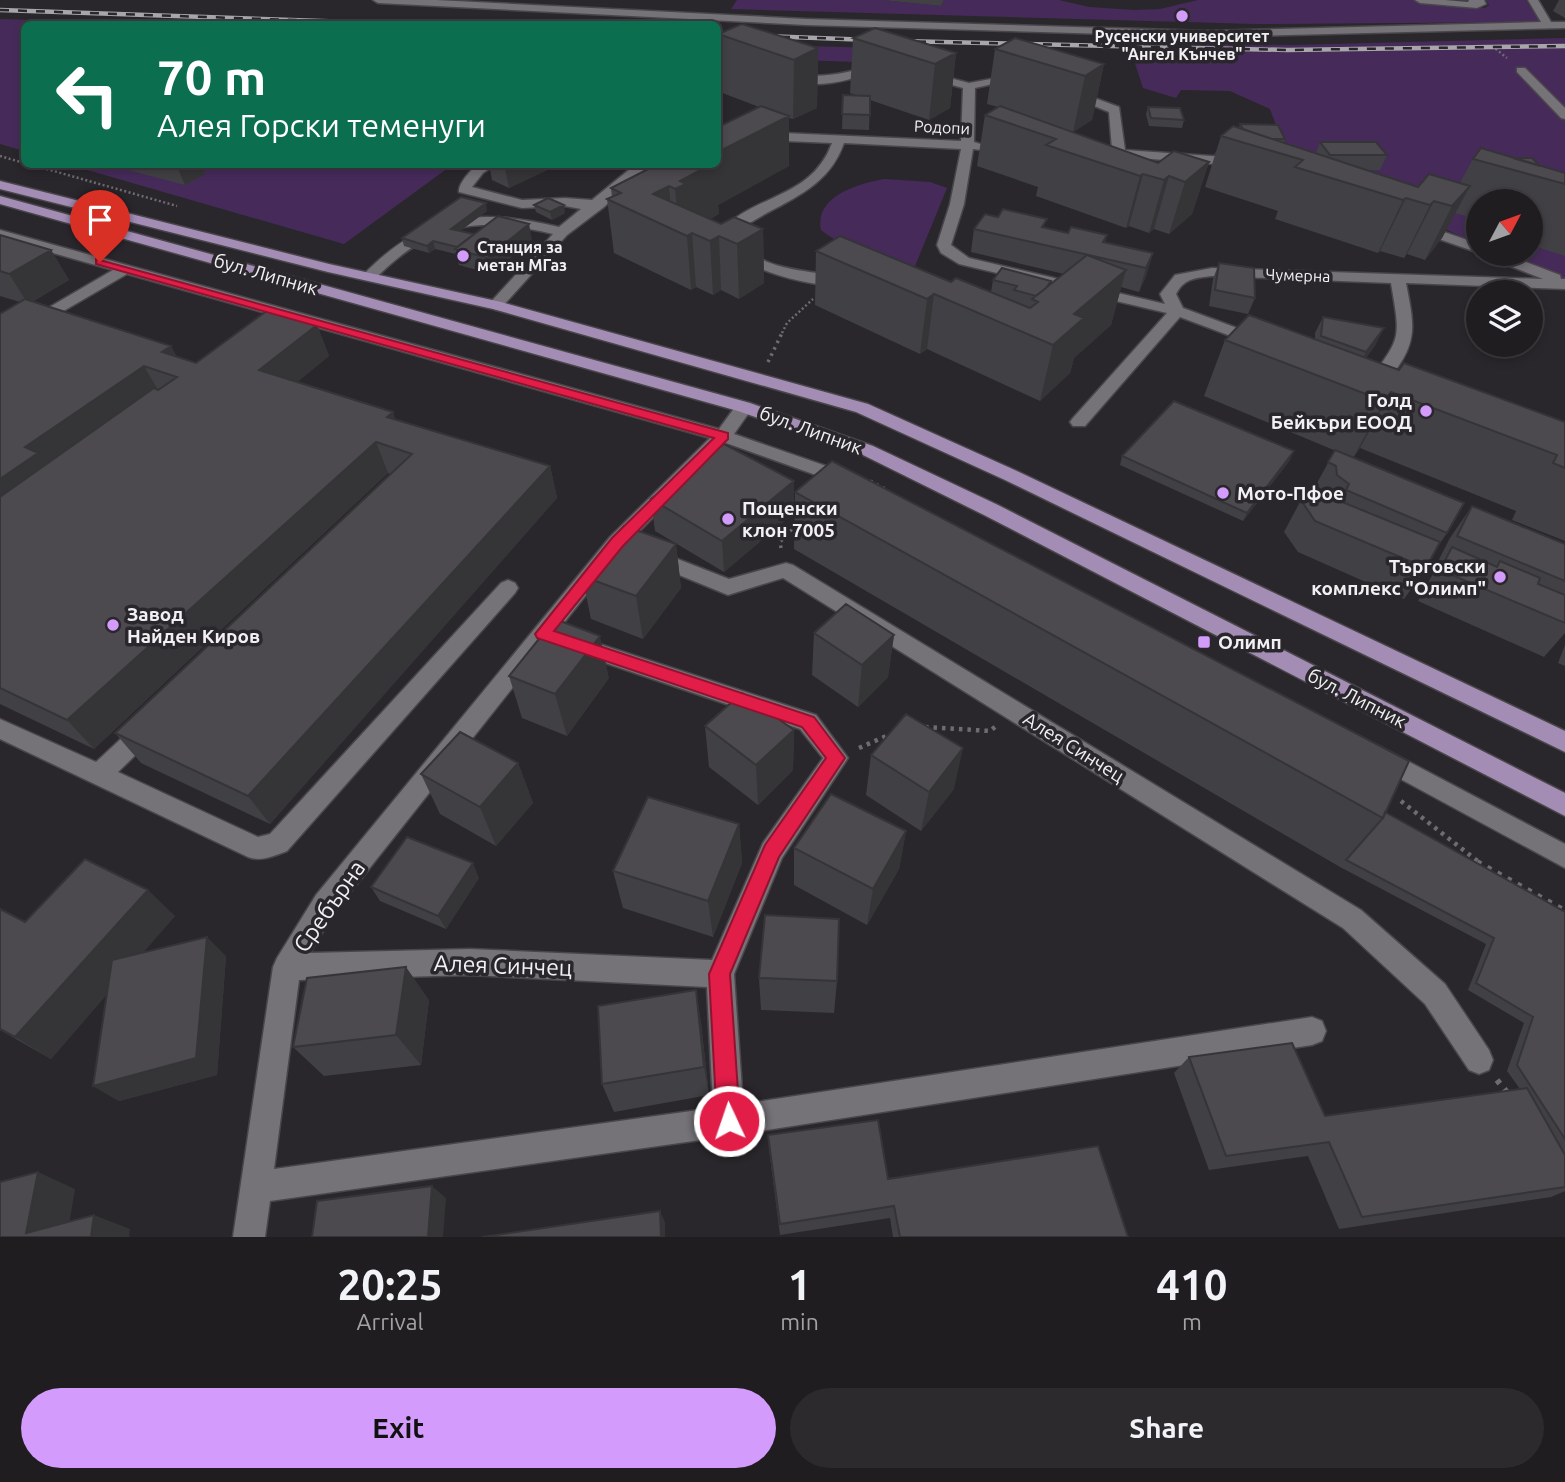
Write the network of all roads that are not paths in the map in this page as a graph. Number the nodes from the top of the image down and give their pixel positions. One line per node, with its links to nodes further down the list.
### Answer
1 (378, 0): 5 (street)
2 (1420, 0): 3 (street)
3 (1479, 0)
4 (1532, 0): 9 (street)
5 (542, 3): 7 (street)
6 (655, 3): 7 (street)
7 (640, 12): 9 (street)
8 (1565, 25): 9 (street)
9 (1548, 26)
10 (891, 66): 13 (street)
11 (913, 70): 15 (street)
12 (1521, 70): 17 (street)
13 (775, 72)
14 (1026, 77): 15 (street)
15 (969, 86): 20 (street)
16 (1062, 90): 23 (street)
17 (1565, 114)
18 (721, 134): 19 (street, Родопи)
19 (839, 140): 20 (street, Родопи); 40 (street)
20 (970, 146): 21 (street, Родопи); 39 (street)
21 (997, 147)
22 (1092, 152): 23 (street)
23 (1119, 153): 24 (street)
24 (1251, 163)
25 (482, 168): 29 (street)
26 (639, 168): 29 (street)
27 (0, 185): 36 (main road, бул. Липник)
28 (0, 200): 47 (main road, бул. Липник)
29 (598, 204): 31 (street)
30 (1403, 222): 33 (street)
31 (562, 232): 36 (street); 42 (street)
32 (0, 234): 35 (street)
33 (1466, 244)
34 (1522, 266): 38 (street)
35 (125, 269): 44 (street); 49 (street)
36 (369, 277): 42 (main road, бул. Липник)
37 (1398, 278): 38 (street, Чумерна); 43 (street, Чумерна); 46 (street)
38 (1565, 283)
39 (1070, 284): 41 (street); 43 (street)
40 (862, 287)
41 (1055, 304)
42 (496, 305): 56 (main road, бул. Липник)
43 (1177, 310): 45 (street); 48 (street)
44 (0, 343)
45 (1276, 347)
46 (1375, 384)
47 (744, 407): 49 (street, Сребърна); 59 (main road, бул. Липник)
48 (1079, 422)
49 (723, 436): 50 (street); 51 (street, Сребърна)
50 (869, 489)
51 (617, 542): 53 (street, Сребърна); 64 (street, Алея Синчец)
52 (508, 588): 58 (street)
53 (543, 634): 61 (street, Сребърна); 62 (street)
54 (167, 709): 58 (street)
55 (0, 728): 58 (street)
56 (1565, 742)
57 (1362, 747): 60 (street)
58 (99, 775)
59 (1565, 805)
60 (1565, 857)
61 (287, 967): 62 (street, Алея Синчец); 66 (street, Сребърна)
62 (720, 974): 65 (street)
63 (1312, 1031): 65 (street)
64 (1479, 1060)
65 (729, 1121): 66 (street)
66 (256, 1187): 67 (street, Сребърна)
67 (249, 1237)

